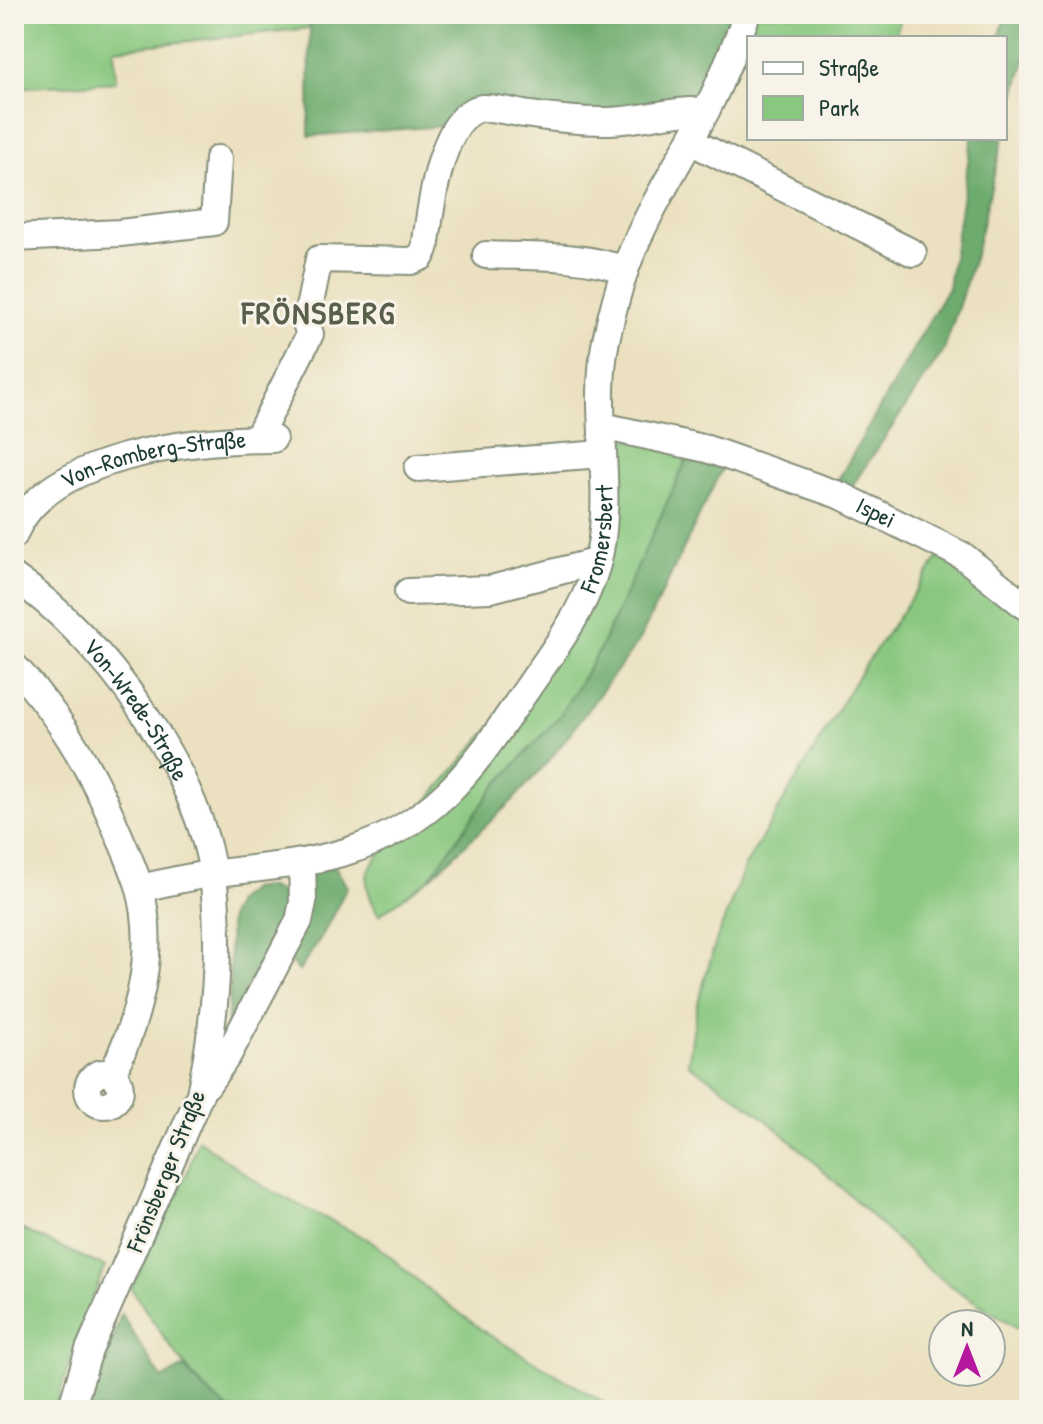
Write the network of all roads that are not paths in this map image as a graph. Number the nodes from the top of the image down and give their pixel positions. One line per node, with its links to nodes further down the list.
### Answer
1 (747, 14): 2 (street, Fromersbert)
2 (706, 111): 3 (street, Fromersbert); 12 (street, Von-Romberg-Straße)
3 (690, 141): 6 (street); 8 (street, Fromersbert)
4 (218, 159): 5 (street)
5 (14, 238)
6 (913, 253)
7 (486, 255): 8 (street)
8 (625, 270): 9 (street, Fromersbert)
9 (602, 426): 10 (street, Fromersbert); 16 (street, Ispei)
10 (602, 454): 11 (street); 13 (street, Fromersbert)
11 (418, 468)
12 (14, 535)
13 (598, 561): 15 (street); 18 (street, Fromersbert)
14 (14, 577): 19 (street, Von-Wrede-Straße)
15 (408, 592)
16 (1029, 609)
17 (14, 666): 20 (street)
18 (302, 863): 19 (street, Fromersbert); 22 (street)
19 (212, 874): 20 (street, Fromersbert); 22 (street, Frönsberger Straße)
20 (140, 888): 21 (street)
21 (112, 1075)
22 (200, 1094): 23 (street, Frönsberger Straße)
23 (71, 1410)

